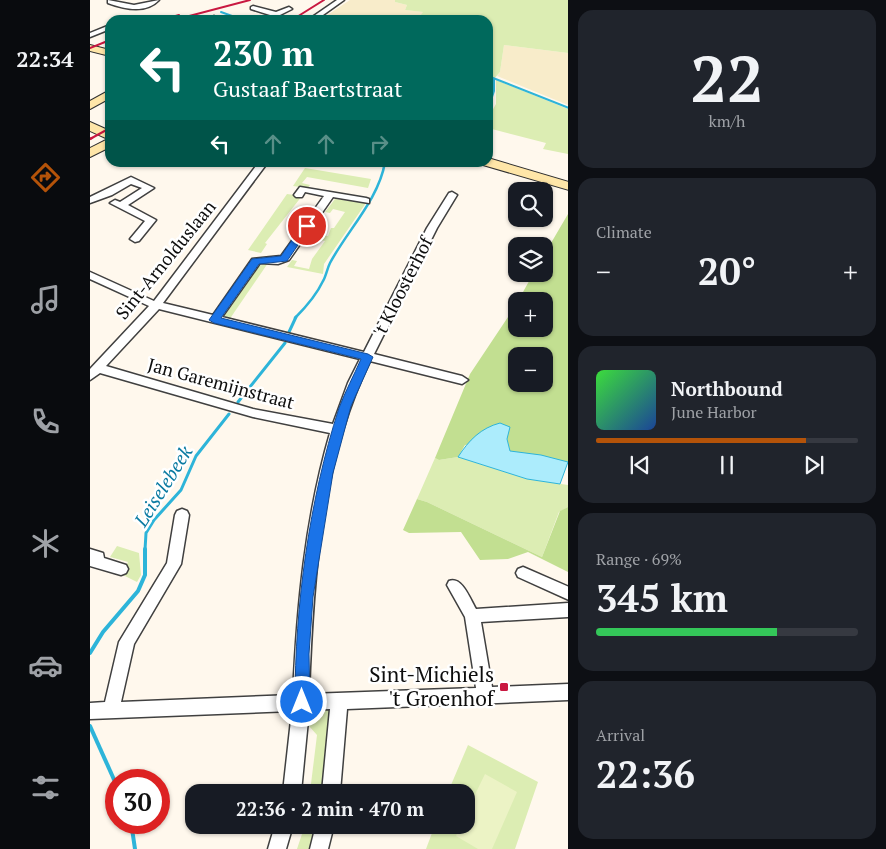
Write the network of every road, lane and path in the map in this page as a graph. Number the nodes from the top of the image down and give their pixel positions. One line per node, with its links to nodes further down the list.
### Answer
1 (111, 0): 2 (street)
2 (156, 0)
3 (341, 0): 7 (street)
4 (253, 8): 6 (street)
5 (289, 9): 6 (street)
6 (276, 14)
7 (319, 15)
8 (105, 29): 9 (street)
9 (90, 34)
10 (90, 48): 11 (main road)
11 (105, 52)
12 (105, 97): 13 (main road)
13 (90, 106)
14 (90, 126): 15 (main road)
15 (105, 134)
16 (105, 145): 17 (main road)
17 (90, 153)
18 (493, 164): 20 (main road)
19 (260, 167): 31 (street, Sint-Arnolduslaan)
20 (568, 186)
21 (90, 192): 24 (street)
22 (299, 195): 25 (street)
23 (452, 195): 33 (street, 't Kloosterhof)
24 (100, 196): 26 (street); 28 (street); 28 (street)
25 (329, 196): 27 (street); 32 (street)
26 (90, 200)
27 (366, 201)
28 (120, 206): 29 (street)
29 (135, 239)
30 (90, 275): 31 (street)
31 (156, 305): 32 (street); 34 (street, Sint-Arnolduslaan)
32 (214, 320): 33 (street)
33 (368, 357): 35 (street); 36 (street, 't Kloosterhof)
34 (94, 372): 36 (street, Jan Garemijnstraat)
35 (462, 380)
36 (338, 430): 48 (street, 't Kloosterhof)
37 (182, 515): 49 (street)
38 (90, 555): 39 (street)
39 (121, 569)
40 (523, 573): 42 (street)
41 (454, 585): 44 (street)
42 (568, 594)
43 (568, 610): 44 (street)
44 (472, 616): 46 (street)
45 (568, 692): 46 (street)
46 (485, 695): 47 (street)
47 (339, 701): 48 (street); 52 (street)
48 (302, 702): 49 (street); 51 (street, 't Kloosterhof)
49 (111, 710): 50 (street)
50 (90, 711)
51 (294, 784)
52 (332, 784)
53 (281, 834): 55 (street)
54 (323, 834): 56 (street)
55 (277, 849)
56 (319, 849)

